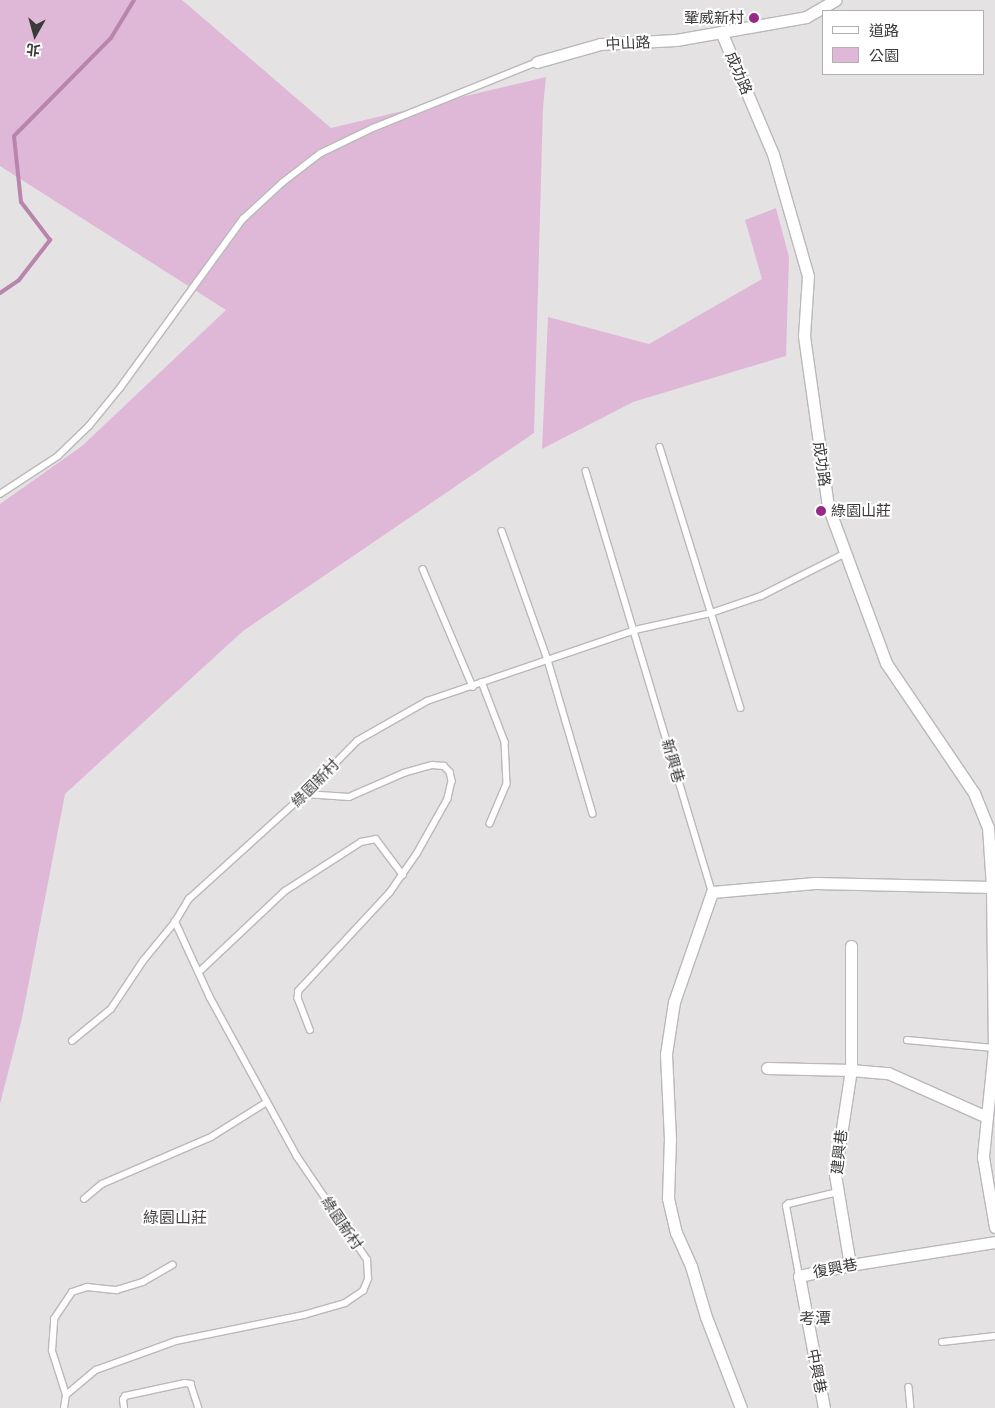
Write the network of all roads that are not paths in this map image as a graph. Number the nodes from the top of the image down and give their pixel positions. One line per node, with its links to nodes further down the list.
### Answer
1 (836, 0): 2 (street, 中山路)
2 (722, 34): 3 (street, 中山路); 8 (street, 成功路)
3 (537, 62): 6 (lane)
4 (660, 447): 10 (lane)
5 (586, 471): 11 (lane, 新興巷)
6 (0, 494)
7 (502, 531): 12 (lane)
8 (846, 553): 10 (lane); 20 (street, 成功路)
9 (423, 569): 14 (lane)
10 (711, 613): 11 (lane); 15 (lane)
11 (635, 630): 12 (lane); 21 (lane, 新興巷)
12 (548, 660): 13 (lane, 綠園新村); 17 (lane)
13 (482, 682): 14 (lane, 綠園新村); 18 (lane)
14 (473, 687): 16 (lane, 綠園新村)
15 (741, 708)
16 (306, 794): 19 (lane); 22 (lane, 綠園新村)
17 (594, 814)
18 (490, 824)
19 (403, 875): 25 (lane); 26 (lane)
20 (992, 887): 21 (street); 23 (street, 成功路)
21 (712, 892): 48 (street)
22 (175, 922): 25 (lane, 綠園新村); 28 (lane, 綠園新村)
23 (993, 931): 29 (street, 成功路)
24 (851, 946): 31 (street, 建興巷)
25 (199, 972): 32 (lane, 綠園新村)
26 (310, 1030)
27 (907, 1040): 29 (lane)
28 (72, 1041)
29 (994, 1048): 33 (street, 成功路)
30 (767, 1068): 31 (street)
31 (851, 1070): 33 (street); 34 (street, 建興巷)
32 (268, 1102): 35 (lane); 44 (lane, 綠園新村)
33 (987, 1118): 36 (street, 成功路)
34 (838, 1192): 39 (street, 建興巷); 40 (lane, 復興巷)
35 (84, 1199)
36 (995, 1227)
37 (995, 1242): 39 (street, 復興巷)
38 (172, 1265): 44 (lane)
39 (850, 1265): 40 (street, 復興巷)
40 (799, 1276): 49 (street, 中興巷)
41 (995, 1336): 42 (lane)
42 (942, 1342)
43 (909, 1386): 50 (lane)
44 (66, 1394): 45 (lane)
45 (64, 1408)
46 (124, 1408): 47 (lane)
47 (199, 1408)
48 (741, 1408)
49 (824, 1408)
50 (911, 1408)

